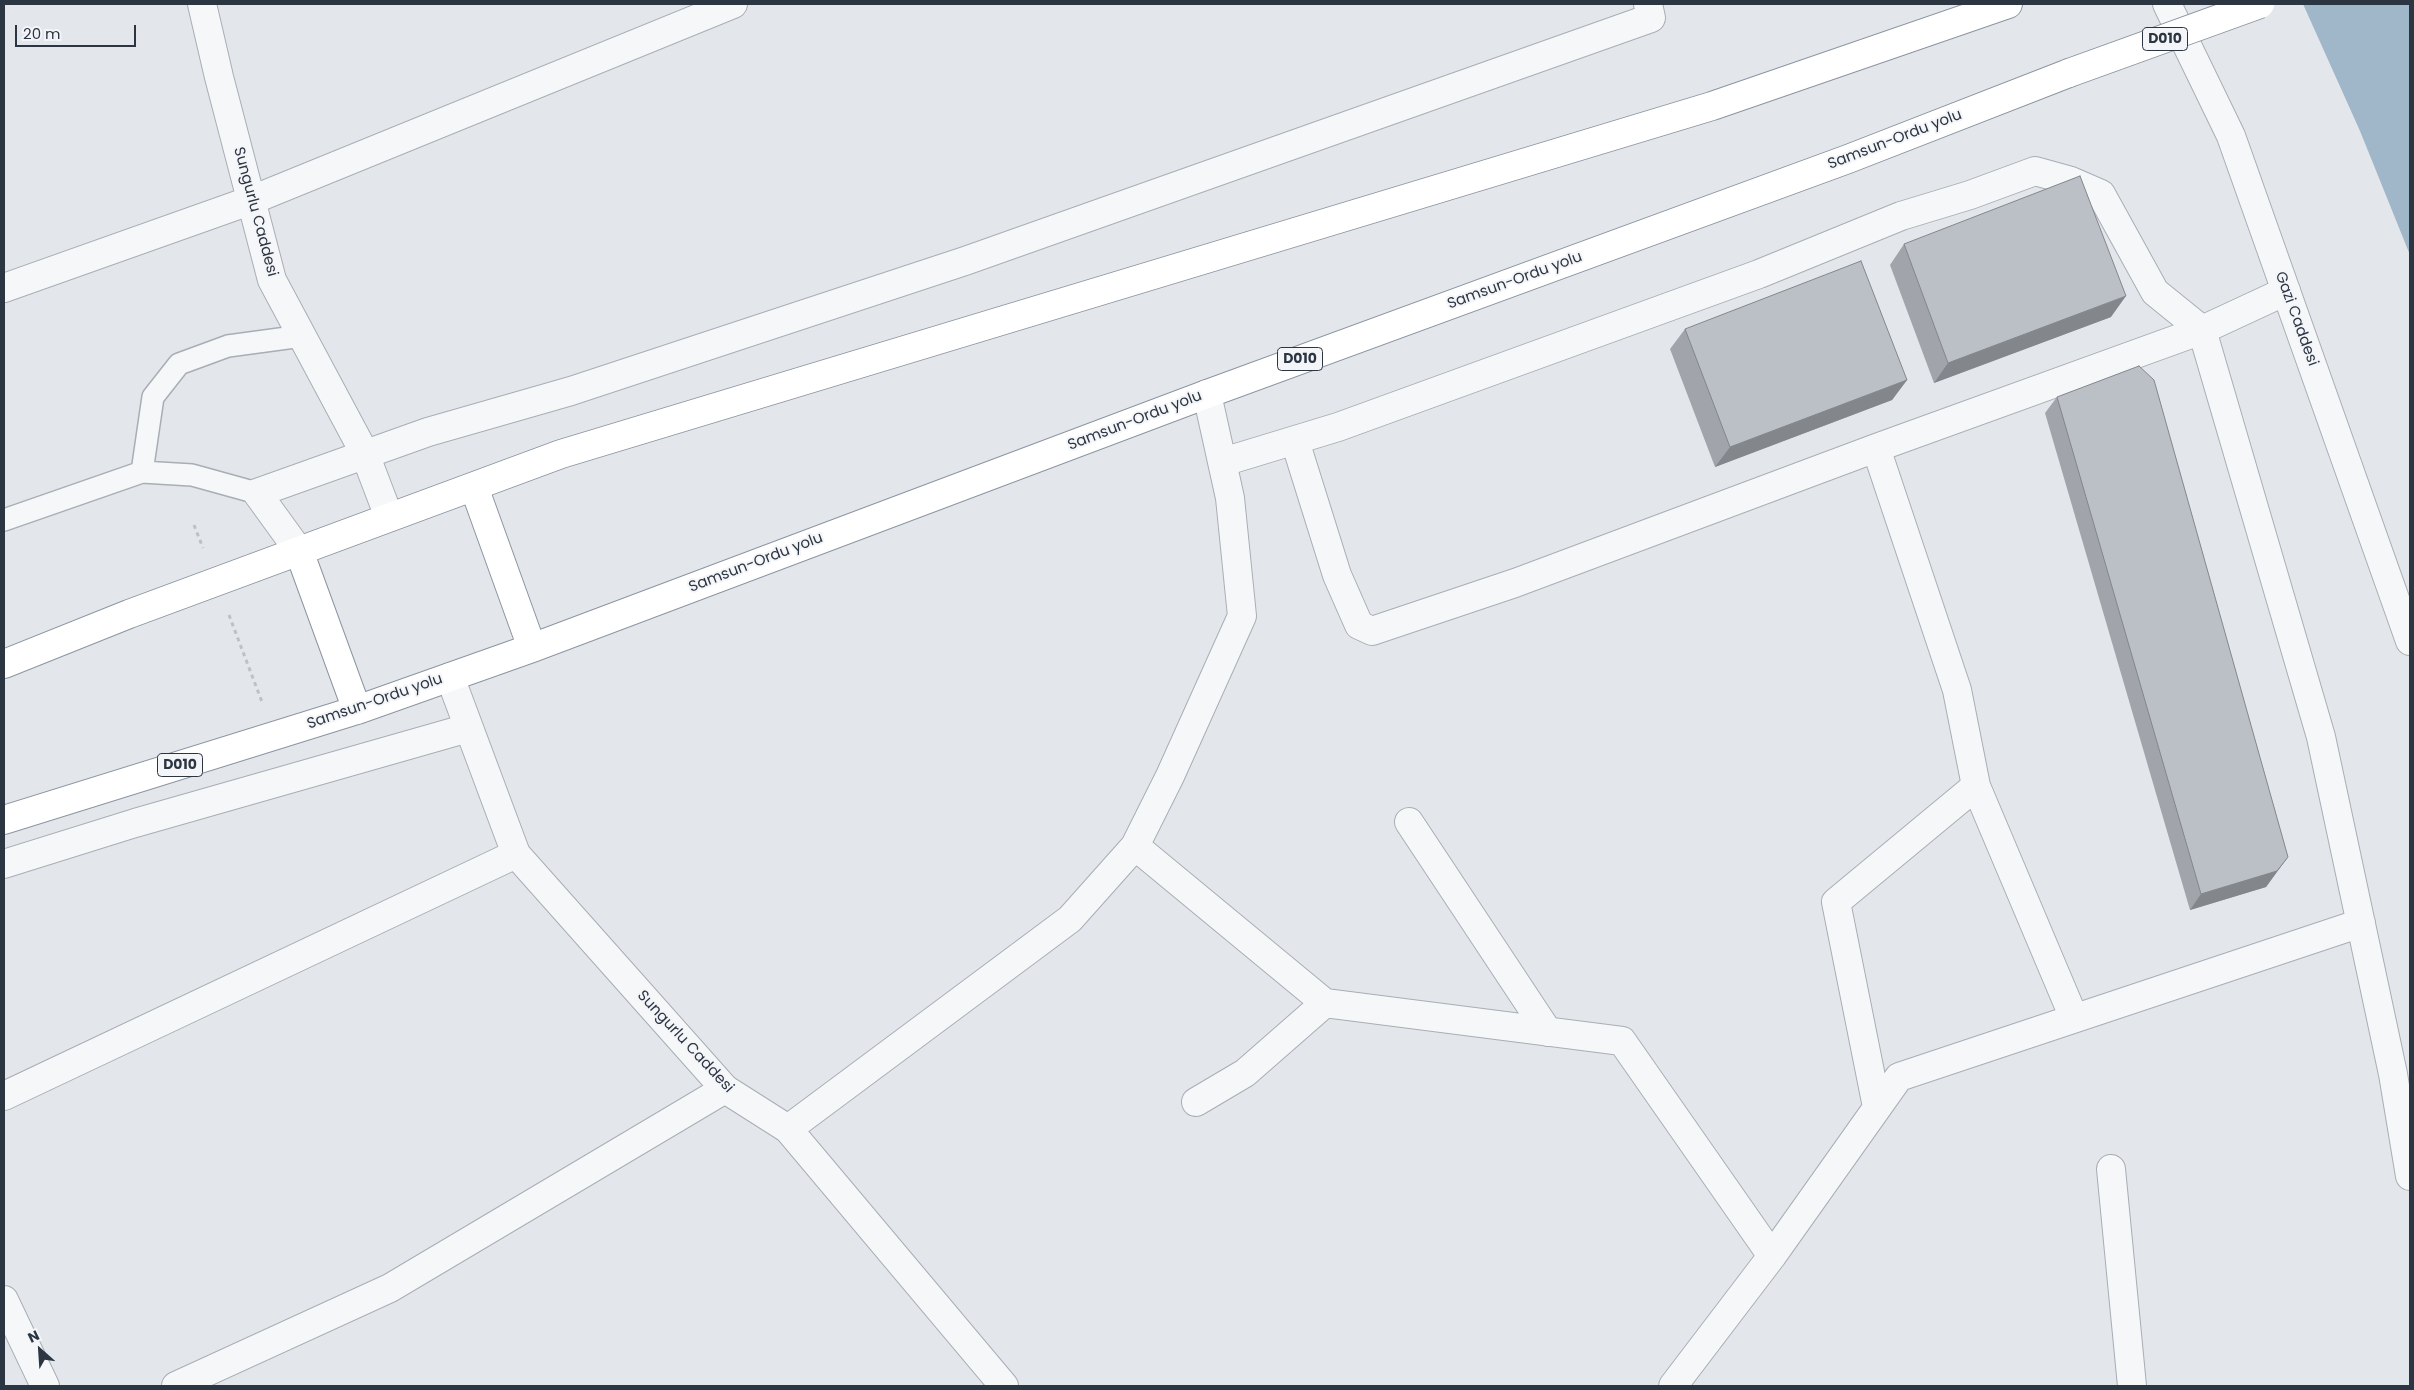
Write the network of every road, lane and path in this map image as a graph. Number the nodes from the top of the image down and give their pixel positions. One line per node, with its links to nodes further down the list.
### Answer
1 (202, 4): 7 (street, Sungurlu Caddesi)
2 (733, 4): 7 (street)
3 (1648, 4): 15 (street)
4 (2008, 4): 18 (highway)
5 (2166, 4): 9 (street, Gazi Caddesi)
6 (2260, 4): 12 (highway, Samsun-Ordu yolu / D010, bridge)
7 (252, 200): 8 (street); 11 (street, Sungurlu Caddesi)
8 (4, 288)
9 (2286, 291): 10 (street); 25 (street, Gazi Caddesi)
10 (2202, 330): 13 (street); 14 (street); 38 (street)
11 (302, 336): 15 (street, Sungurlu Caddesi); 17 (lane)
12 (1207, 394): 16 (street); 26 (highway, Samsun-Ordu yolu / D010)
13 (1295, 441): 14 (street); 16 (street)
14 (1876, 448): 32 (street)
15 (365, 454): 19 (street); 20 (street, Sungurlu Caddesi)
16 (1223, 462): 35 (street)
17 (142, 472): 19 (lane); 21 (lane)
18 (474, 486): 20 (highway); 26 (highway)
19 (257, 493): 23 (street)
20 (389, 517): 23 (highway)
21 (4, 520)
22 (194, 525): 24 (path)
23 (299, 551): 24 (highway); 29 (highway)
24 (216, 582): 27 (highway); 31 (path)
25 (2410, 641)
26 (532, 648): 28 (highway, Samsun-Ordu yolu / D010)
27 (4, 664)
28 (450, 677): 29 (highway, Samsun-Ordu yolu / D010); 30 (street, Sungurlu Caddesi)
29 (357, 710): 31 (highway, Samsun-Ordu yolu / D010)
30 (468, 728): 36 (street, Sungurlu Caddesi); 37 (street)
31 (275, 736): 33 (highway, Samsun-Ordu yolu / D010)
32 (1976, 786): 40 (street); 45 (street)
33 (4, 820)
34 (1409, 822): 41 (street)
35 (1134, 846): 39 (street); 46 (street)
36 (516, 854): 42 (street, Sungurlu Caddesi); 43 (street)
37 (4, 864)
38 (2361, 923): 40 (street); 48 (street)
39 (1325, 1003): 41 (street); 44 (street)
40 (2074, 1018): 45 (street)
41 (1548, 1032): 49 (street)
42 (725, 1089): 46 (street, Sungurlu Caddesi); 52 (street)
43 (4, 1096)
44 (1196, 1102)
45 (1878, 1107): 49 (street)
46 (788, 1129): 53 (street, Sungurlu Caddesi)
47 (2111, 1169): 55 (street)
48 (2410, 1176)
49 (1772, 1256): 54 (street)
50 (4, 1300): 51 (street)
51 (45, 1386)
52 (176, 1386)
53 (1004, 1386)
54 (1673, 1386)
55 (2132, 1386)

